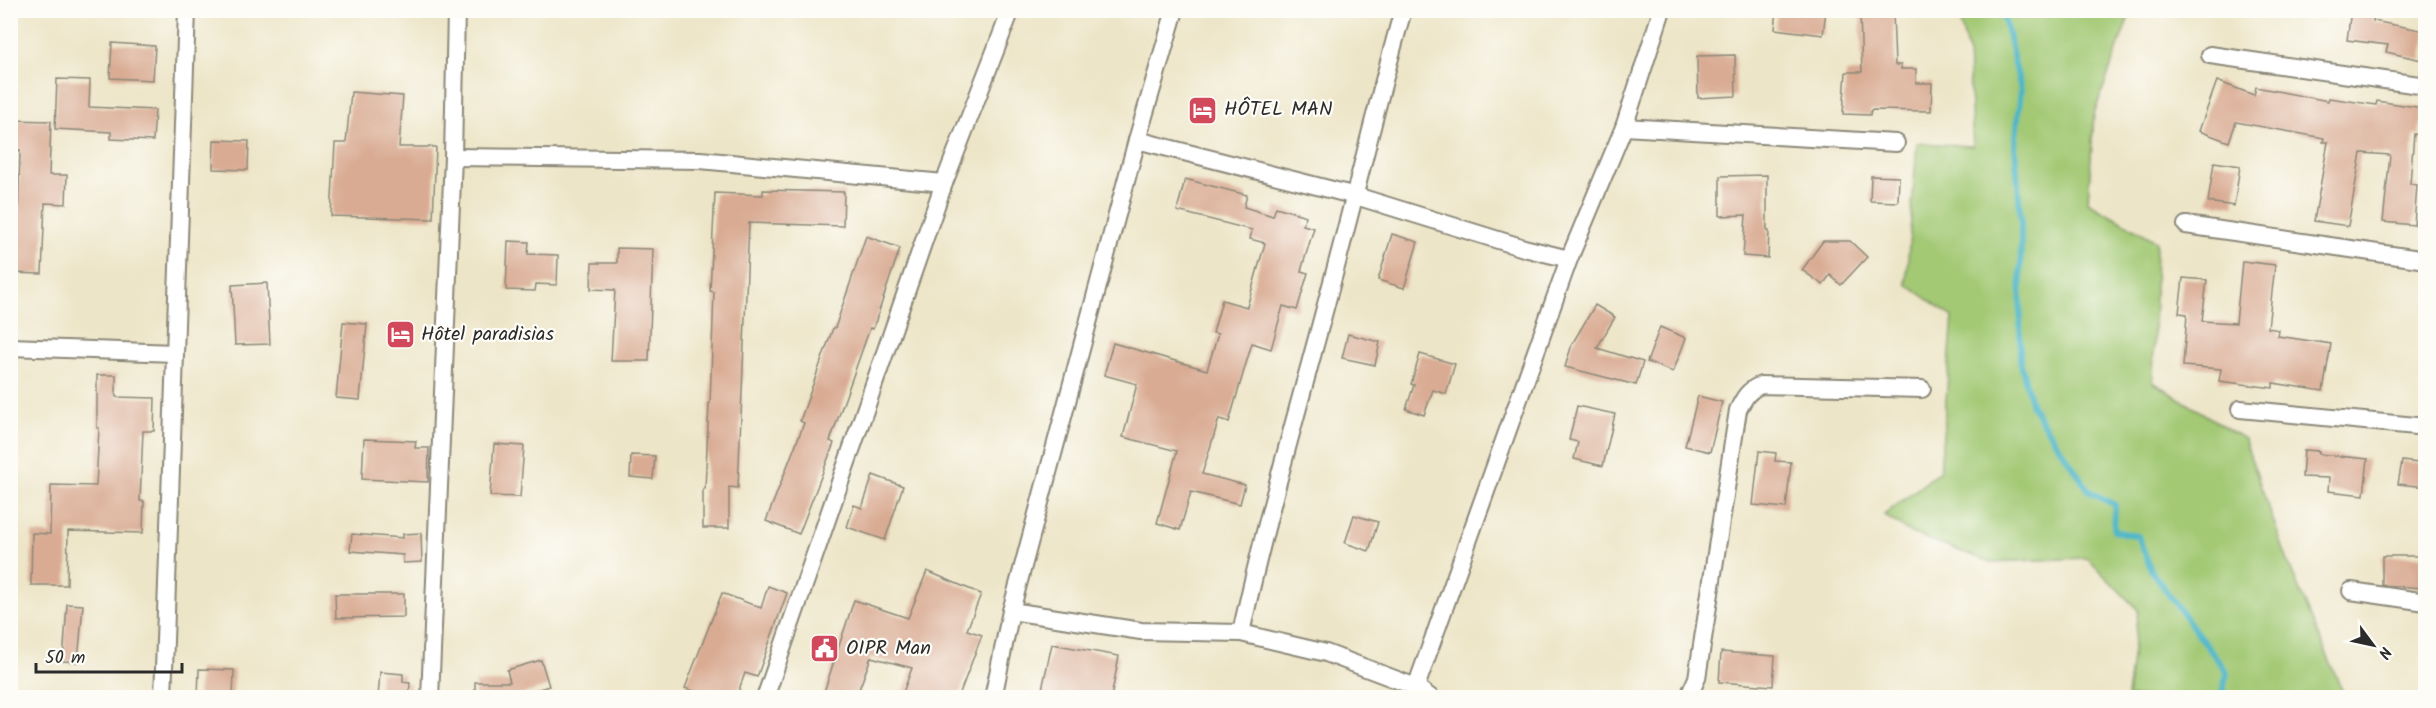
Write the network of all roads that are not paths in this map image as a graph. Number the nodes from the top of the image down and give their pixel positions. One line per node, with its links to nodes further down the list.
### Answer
1 (187, 10): 19 (street)
2 (456, 10): 12 (street)
3 (1011, 10): 13 (street)
4 (1175, 10): 10 (street)
5 (1403, 10): 14 (street)
6 (1662, 10): 9 (street)
7 (2210, 55): 8 (street)
8 (2426, 86)
9 (1624, 128): 11 (street); 16 (street)
10 (1137, 140): 14 (street); 25 (street)
11 (1896, 143)
12 (453, 157): 13 (street); 29 (street)
13 (944, 183): 30 (street)
14 (1356, 196): 16 (street); 26 (street)
15 (2186, 225): 17 (street)
16 (1569, 259): 27 (street)
17 (2426, 260)
18 (10, 347): 19 (street)
19 (175, 353): 28 (street)
20 (1922, 389): 33 (street)
21 (2240, 409): 22 (street)
22 (2426, 427)
23 (2351, 591): 24 (street)
24 (2426, 602)
25 (1011, 611): 26 (street); 31 (street)
26 (1241, 633): 27 (street)
27 (1416, 687): 32 (street)
28 (163, 698)
29 (430, 698)
30 (765, 698)
31 (993, 698)
32 (1431, 698)
33 (1688, 698)

